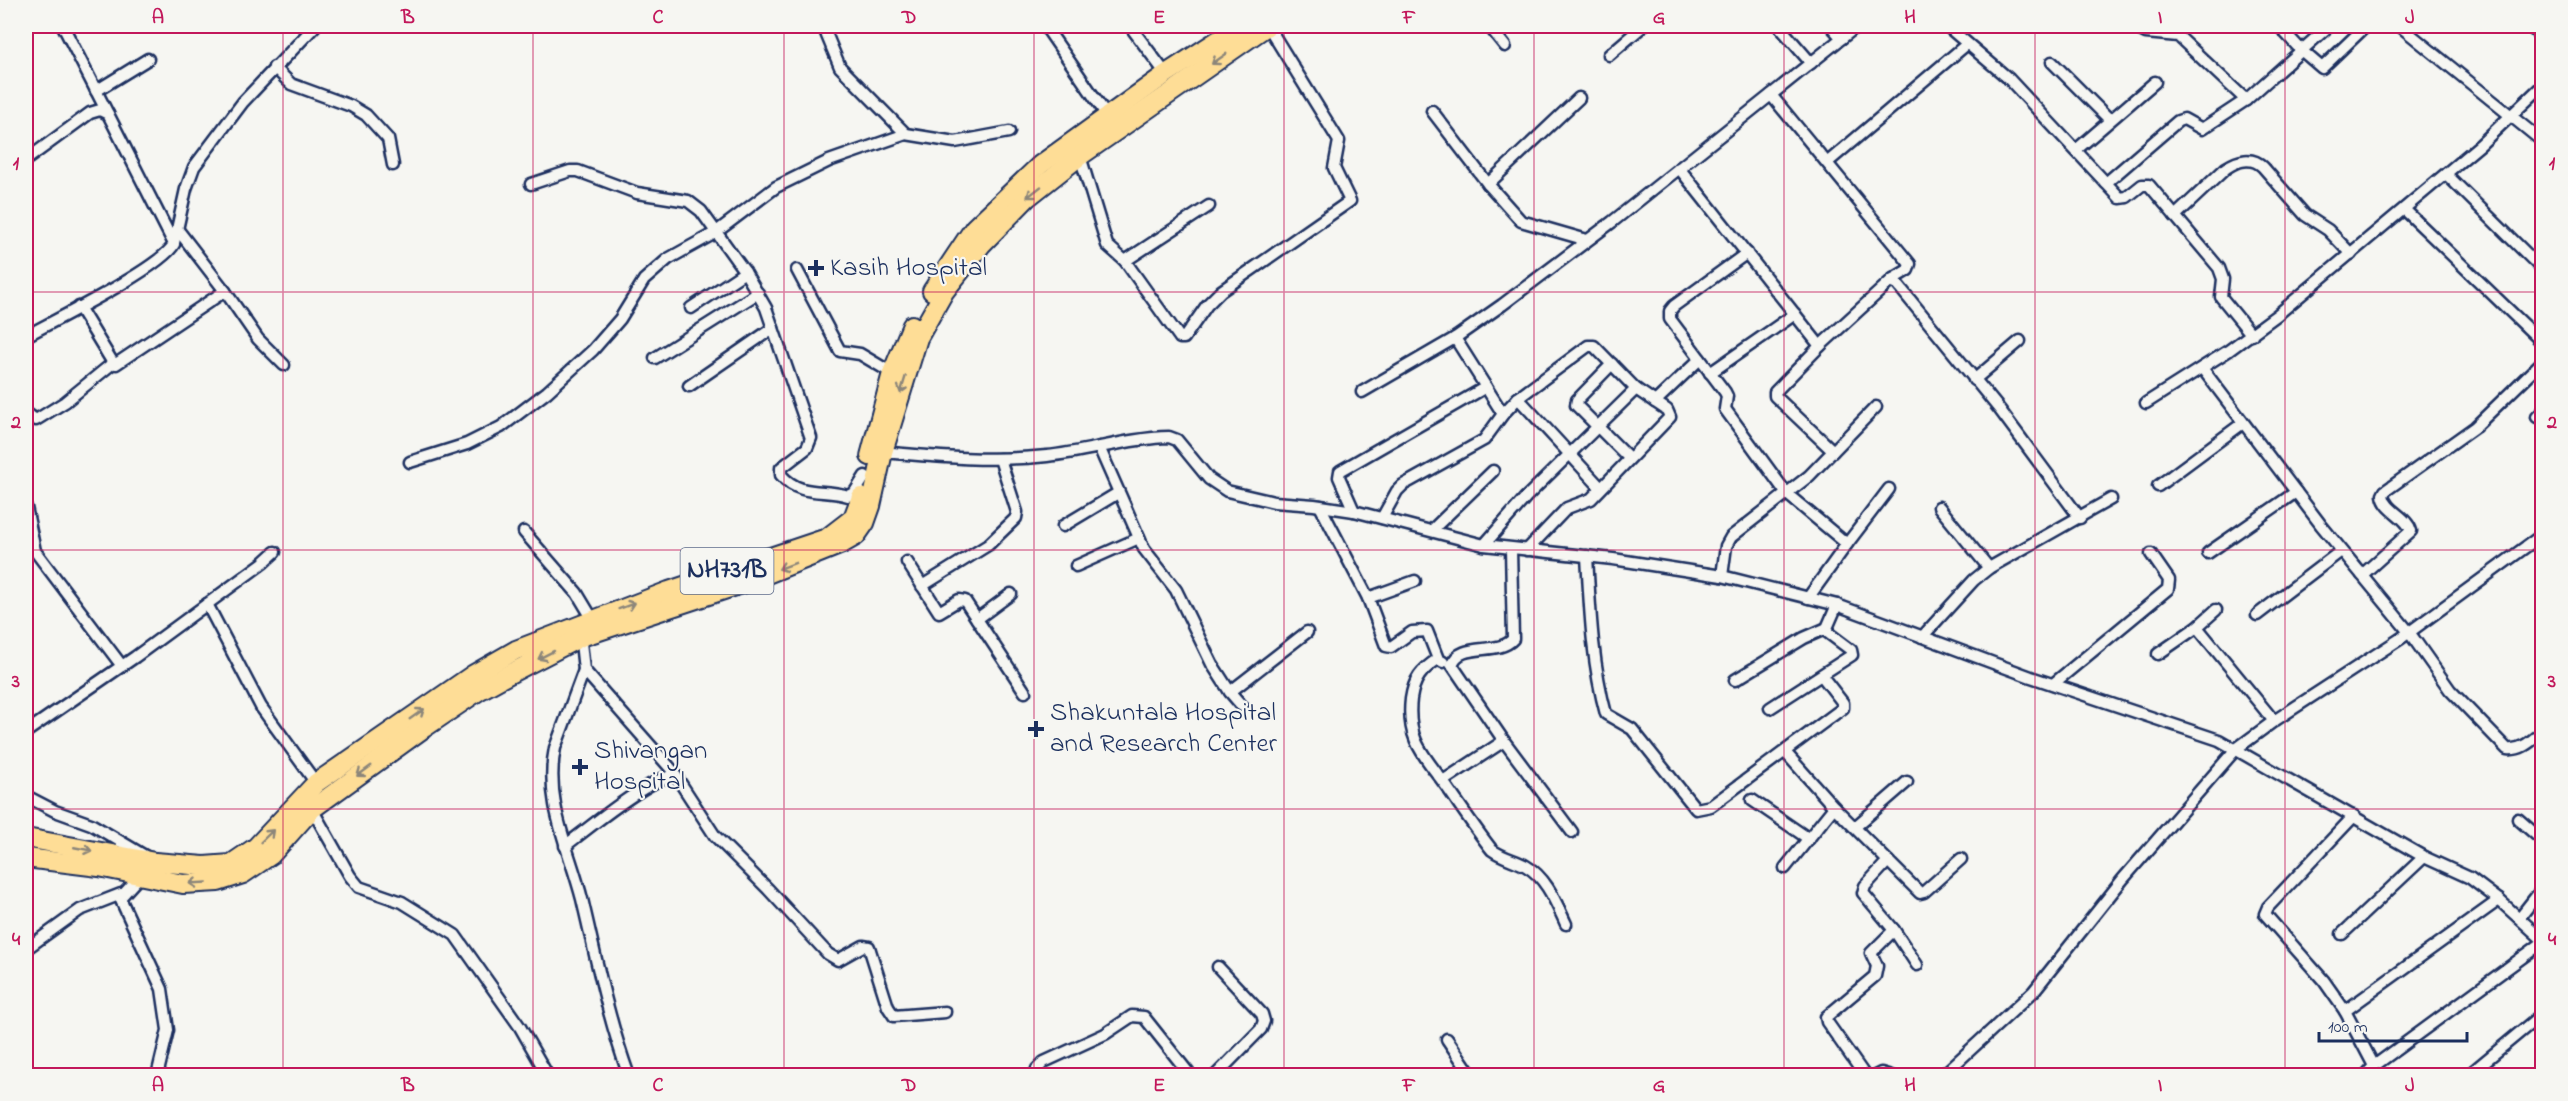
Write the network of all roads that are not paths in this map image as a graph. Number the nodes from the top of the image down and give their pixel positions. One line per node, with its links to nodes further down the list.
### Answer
1 (63, 26): 33 (street)
2 (315, 26): 29 (street)
3 (823, 26): 43 (street)
4 (1045, 26): 40 (street)
5 (1130, 26): 30 (street)
6 (1240, 26): 30 (highway, NH731B)
7 (1268, 26): 46 (highway, one-way to 46); 64 (street)
8 (1489, 26): 23 (street)
9 (1643, 26): 25 (street)
10 (1779, 26): 28 (street)
11 (1831, 26): 21 (street)
12 (1857, 26): 21 (street)
13 (1947, 26): 22 (street)
14 (2132, 26): 36 (street)
15 (2279, 26): 24 (street)
16 (2328, 26): 24 (street)
17 (2366, 26): 24 (street)
18 (2400, 26): 39 (street)
19 (2529, 26): 20 (street)
20 (2542, 37)
21 (1842, 38): 28 (street)
22 (1967, 44): 45 (street); 48 (street)
23 (1505, 46)
24 (2301, 50): 36 (street)
25 (1609, 55)
26 (148, 59): 33 (street)
27 (2052, 62): 41 (street)
28 (1811, 63): 34 (street)
29 (274, 67): 49 (street); 58 (street)
30 (1166, 74): 40 (highway, NH731B)
31 (2155, 82): 41 (street)
32 (2542, 87): 39 (street)
33 (96, 91): 38 (street)
34 (1771, 95): 48 (street); 50 (street)
35 (1579, 98): 54 (street)
36 (2246, 100): 52 (street)
37 (1432, 111): 54 (street)
38 (108, 114): 47 (street); 61 (street)
39 (2511, 116): 44 (street); 51 (street)
40 (1108, 117): 88 (highway, NH731B)
41 (2110, 120): 45 (street)
42 (1010, 132): 43 (street)
43 (906, 134): 59 (street)
44 (2542, 141)
45 (2076, 150): 52 (street)
46 (1080, 156): 64 (street); 105 (highway, one-way to 105)
47 (26, 160)
48 (1828, 162): 68 (street)
49 (393, 165)
50 (1679, 168): 60 (street); 62 (street)
51 (2446, 174): 56 (street); 65 (street)
52 (2106, 183): 57 (street)
53 (531, 184): 59 (street)
54 (1488, 184): 60 (street)
55 (1209, 206): 64 (street)
56 (2405, 210): 63 (street); 79 (street)
57 (2175, 216): 63 (street); 75 (street)
58 (178, 230): 61 (street); 69 (street)
59 (715, 233): 67 (street); 109 (street)
60 (1587, 240): 77 (street)
61 (174, 244): 71 (street)
62 (1747, 253): 73 (street); 82 (street)
63 (2351, 254): 75 (street)
64 (1125, 261)
65 (2542, 269)
66 (797, 270): 88 (street)
67 (745, 272): 70 (street); 72 (street)
68 (1893, 279): 80 (street); 90 (street)
69 (225, 291): 84 (street); 86 (street)
70 (758, 293): 74 (street); 81 (street)
71 (79, 307): 76 (street); 84 (street)
72 (691, 308)
73 (1795, 314): 80 (street); 89 (street)
74 (773, 328): 91 (street); 111 (street)
75 (2252, 334): 87 (street)
76 (26, 336)
77 (1455, 338): 92 (street); 94 (street)
78 (2020, 341): 90 (street)
79 (2542, 342)
80 (1820, 346): 104 (street)
81 (655, 358)
82 (1700, 359): 89 (street); 96 (street)
83 (2542, 362): 142 (street)
84 (113, 363): 99 (street)
85 (1612, 364): 93 (street); 95 (street); 102 (street)
86 (284, 365)
87 (2202, 368): 97 (street); 101 (street)
88 (892, 373): 111 (highway, NH731B)
89 (1710, 373): 117 (street)
90 (1974, 380): 124 (street)
91 (689, 386)
92 (1486, 387): 100 (street); 122 (street)
93 (1636, 389): 96 (street); 102 (street)
94 (1362, 392)
95 (1518, 398): 100 (street); 106 (street)
96 (1655, 402): 107 (street)
97 (2146, 403)
98 (1876, 407): 104 (street)
99 (26, 413)
100 (1503, 414): 123 (street)
101 (2243, 423): 112 (street); 115 (street)
102 (1597, 426): 106 (street); 107 (street)
103 (1099, 447): 108 (street); 116 (street); 119 (street)
104 (1833, 451): 117 (street)
105 (883, 452): 108 (street); 154 (highway, one-way to 154)
106 (1569, 454): 113 (street); 131 (street)
107 (1629, 458): 113 (street)
108 (1000, 459): 145 (street)
109 (410, 462)
110 (1493, 471): 126 (street)
111 (865, 476): 154 (highway, NH731B, one-way to 111)
112 (2158, 486)
113 (1601, 488): 133 (street)
114 (1889, 489): 130 (street)
115 (2296, 492): 134 (street); 136 (street)
116 (1118, 493): 125 (street); 129 (street)
117 (1787, 494): 130 (street); 143 (street)
118 (2111, 499): 124 (street)
119 (1320, 506): 122 (street); 147 (street)
120 (26, 507): 163 (street)
121 (1938, 507): 141 (street)
122 (1354, 511): 123 (street)
123 (1382, 518): 126 (street)
124 (2080, 518): 141 (street)
125 (1063, 526)
126 (1432, 530): 131 (street)
127 (524, 532): 154 (street)
128 (2542, 535): 158 (street)
129 (1139, 538): 140 (street); 169 (street)
130 (1847, 544): 148 (street)
131 (1484, 545): 132 (street)
132 (1511, 549): 133 (street); 162 (street)
133 (1527, 550): 138 (street)
134 (2341, 551): 142 (street); 152 (street)
135 (274, 552): 149 (street)
136 (2208, 553)
137 (2151, 554): 167 (street)
138 (1587, 556): 143 (street); 177 (street)
139 (907, 562): 145 (street)
140 (1076, 566)
141 (1989, 568): 159 (street)
142 (2362, 575): 158 (street)
143 (1722, 576): 148 (street)
144 (1415, 581): 147 (street)
145 (922, 586): 153 (street)
146 (1011, 594): 153 (street)
147 (1368, 598): 161 (street)
148 (1808, 598): 150 (street)
149 (207, 604): 163 (street); 181 (street)
150 (1837, 605): 156 (street); 159 (street)
151 (2216, 610): 155 (street)
152 (2257, 615)
153 (977, 619): 168 (street)
154 (584, 626): 164 (street); 181 (highway, NH731B, one-way to 154); 185 (highway, one-way to 185)
155 (2198, 627): 160 (street); 172 (street)
156 (1827, 628): 165 (street); 166 (street)
157 (1307, 632): 169 (street)
158 (2409, 632): 172 (street); 174 (street)
159 (1922, 637): 167 (street)
160 (2158, 654)
161 (1438, 659): 162 (street); 179 (street)
162 (1452, 665): 175 (street)
163 (122, 666): 173 (street)
164 (584, 670): 178 (street); 193 (street)
165 (1822, 676): 171 (street); 177 (street)
166 (1735, 680)
167 (2053, 684): 176 (street)
168 (1024, 692)
169 (1230, 692): 170 (street)
170 (1242, 706)
171 (1770, 708)
172 (2274, 721): 176 (street)
173 (26, 732)
174 (2542, 732)
175 (1504, 741): 179 (street); 189 (street)
176 (2236, 749): 186 (street); 227 (street)
177 (1785, 752): 184 (street)
178 (674, 776): 193 (street); 212 (street)
179 (1443, 781): 204 (street)
180 (1907, 782): 188 (street)
181 (316, 783): 199 (highway, NH731B, one-way to 181)
182 (26, 796): 199 (street)
183 (1752, 800): 191 (street)
184 (1834, 807): 188 (street); 191 (street)
185 (312, 809): 199 (highway, one-way to 199); 218 (street)
186 (2354, 816): 194 (street); 211 (street)
187 (2518, 819): 192 (street)
188 (1855, 827): 197 (street)
189 (1572, 832)
190 (26, 838): 199 (highway, NH731B, one-way to 199)
191 (1809, 839): 198 (street)
192 (2542, 840)
193 (565, 846): 219 (street)
194 (2424, 857): 202 (street); 206 (street)
195 (26, 858): 199 (highway)
196 (1961, 859): 197 (street)
197 (1888, 861): 205 (street)
198 (1785, 868)
199 (148, 869): 201 (street)
200 (2542, 889): 203 (street)
201 (121, 894): 208 (street); 217 (street)
202 (2499, 900): 203 (street); 211 (street)
203 (2520, 917): 207 (street)
204 (1566, 924)
205 (1894, 930): 209 (street); 224 (street)
206 (2342, 934)
207 (2542, 941): 215 (street)
208 (26, 949)
209 (1917, 965)
210 (1218, 967): 222 (street)
211 (2346, 1011): 215 (street)
212 (945, 1012)
213 (2542, 1014): 216 (street)
214 (1447, 1039): 223 (street)
215 (2374, 1066): 228 (street)
216 (2472, 1072)
217 (157, 1076)
218 (548, 1076)
219 (629, 1076)
220 (1035, 1076): 221 (street)
221 (1191, 1076)
222 (1215, 1076)
223 (1472, 1076)
224 (1865, 1076)
225 (1875, 1076): 226 (street)
226 (1891, 1076)
227 (1942, 1076)
228 (2365, 1076)

